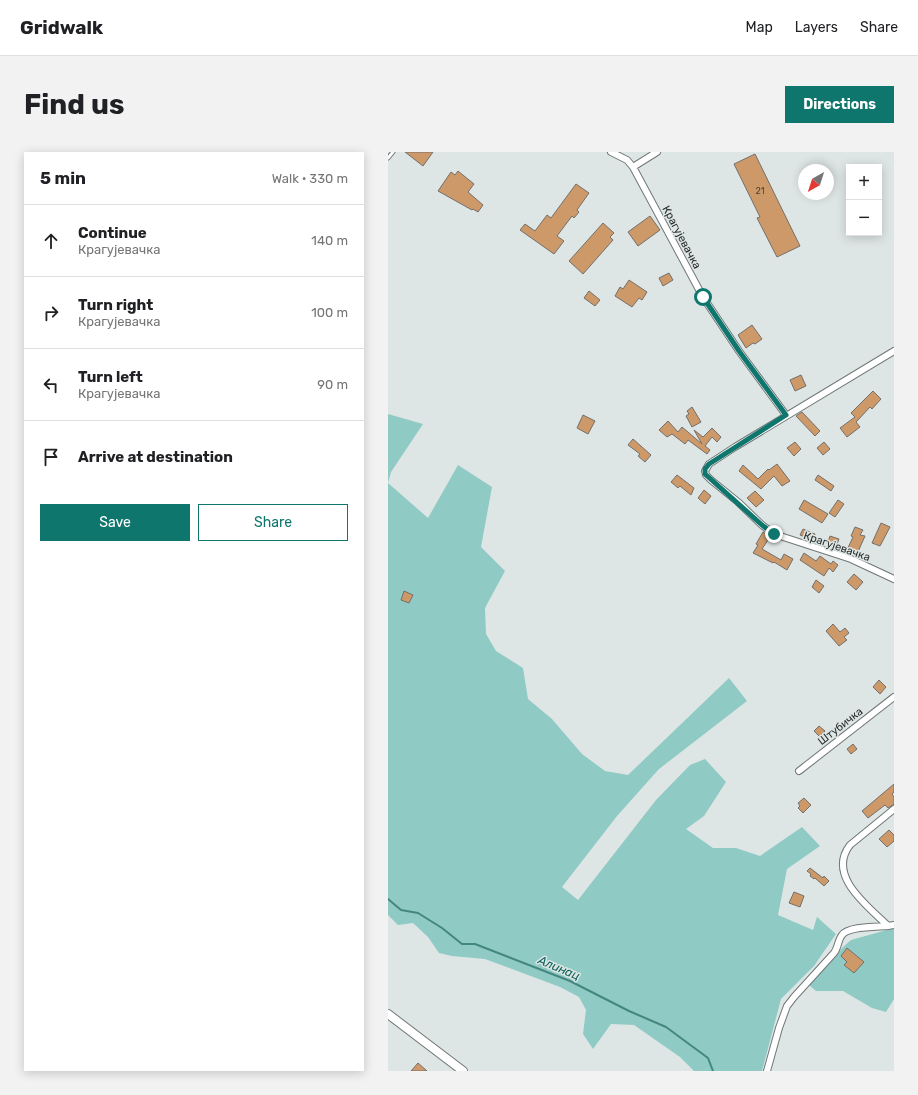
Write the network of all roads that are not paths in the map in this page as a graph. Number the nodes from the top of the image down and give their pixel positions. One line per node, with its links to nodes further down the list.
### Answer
1 (393, 152): 4 (lane)
2 (611, 152): 5 (street, Крагујевачка)
3 (657, 152): 5 (street)
4 (388, 158)
5 (633, 167): 7 (street, Крагујевачка)
6 (894, 351): 7 (street, Крагујевачка)
7 (786, 415): 8 (street, Крагујевачка)
8 (894, 579)
9 (894, 697): 10 (street, Штубичка)
10 (799, 771)
11 (894, 809): 12 (street)
12 (891, 926): 15 (street)
13 (388, 1014): 14 (main road)
14 (463, 1071)
15 (767, 1071)

